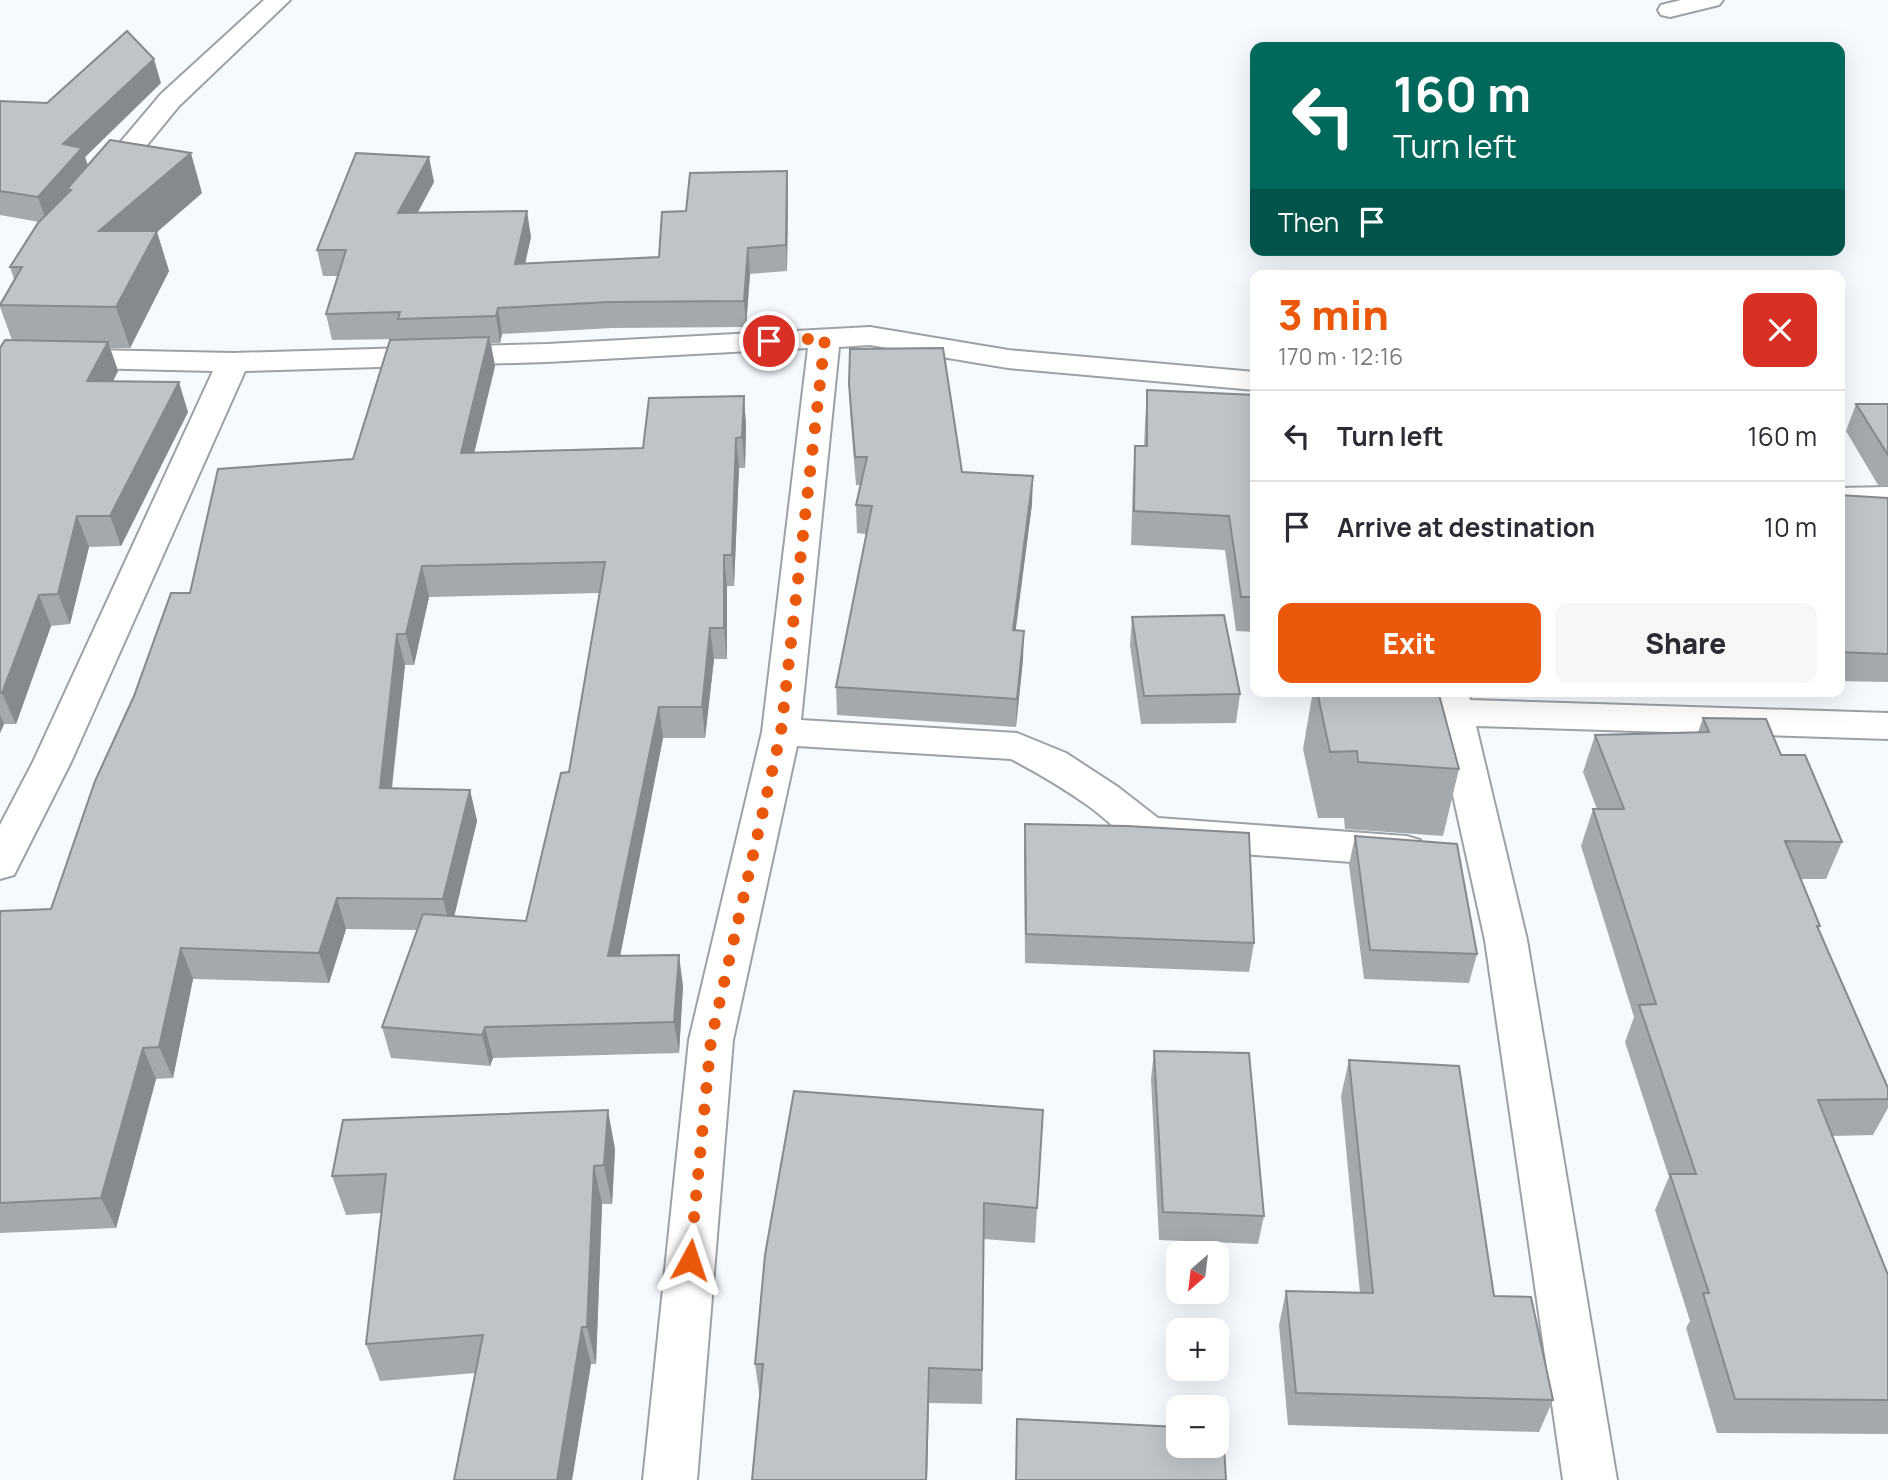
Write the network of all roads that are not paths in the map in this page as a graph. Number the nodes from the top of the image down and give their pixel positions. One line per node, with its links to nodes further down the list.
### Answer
1 (278, 0): 4 (street)
2 (1711, 0): 3 (street)
3 (1670, 10)
4 (88, 200)
5 (825, 338): 7 (street); 8 (street); 13 (street)
6 (0, 357): 7 (street)
7 (233, 362): 15 (street)
8 (1250, 381)
9 (1888, 497): 10 (street)
10 (1845, 498)
11 (1452, 701): 12 (street); 14 (street)
12 (1888, 726)
13 (781, 732): 14 (street); 16 (street)
14 (1488, 857): 17 (street)
15 (0, 864)
16 (670, 1480)
17 (1590, 1480)

